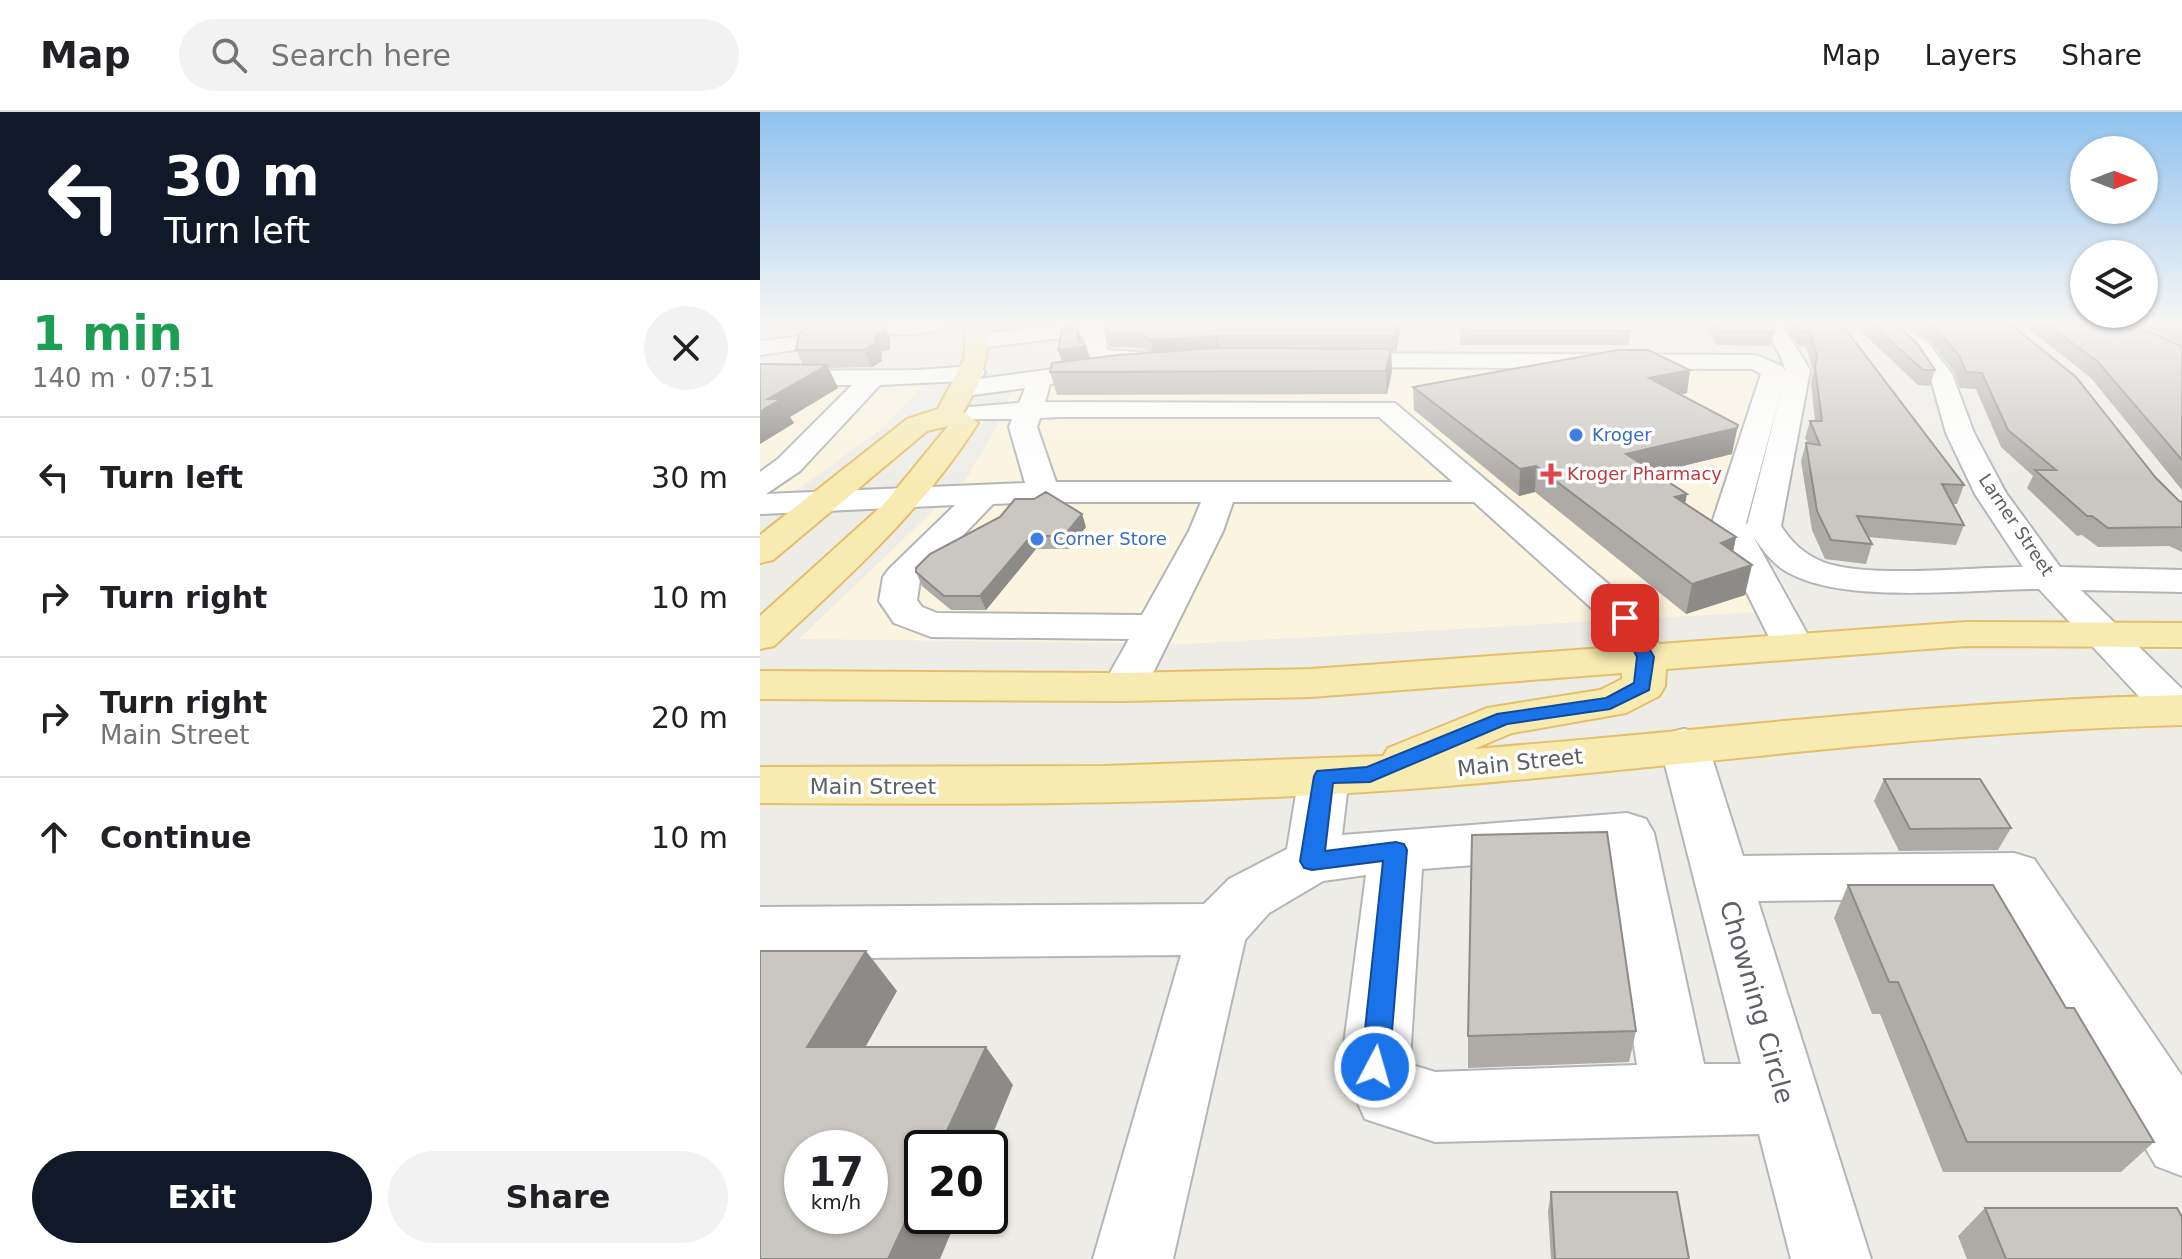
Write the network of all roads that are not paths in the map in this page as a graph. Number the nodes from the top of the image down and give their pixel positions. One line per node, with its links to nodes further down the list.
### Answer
1 (875, 376): 7 (street); 9 (street); 12 (street)
2 (970, 376): 9 (main road)
3 (1063, 376): 8 (street)
4 (1773, 376): 27 (street)
5 (1797, 376): 21 (street)
6 (1940, 376): 21 (street, Larner Street)
7 (760, 378)
8 (1040, 379): 9 (street); 10 (street)
9 (969, 380): 11 (main road)
10 (1029, 410): 11 (street); 13 (street); 15 (street)
11 (948, 415): 17 (main road); 18 (main road)
12 (760, 486)
13 (1043, 492): 14 (street); 16 (street)
14 (1221, 492): 15 (street); 23 (street)
15 (1483, 492): 28 (street)
16 (986, 493): 17 (street); 23 (street)
17 (908, 496): 18 (street); 26 (main road)
18 (824, 502): 19 (street); 20 (main road)
19 (760, 504)
20 (760, 552)
21 (2049, 578): 22 (street); 24 (street, Larner Street)
22 (2182, 581)
23 (1156, 627): 30 (street)
24 (2100, 634): 25 (main road); 27 (main road); 31 (street, Larner Street)
25 (2182, 635)
26 (760, 637)
27 (1793, 646): 28 (main road)
28 (1645, 657): 30 (main road); 33 (main road)
29 (760, 685): 30 (main road)
30 (1124, 687)
31 (2180, 710): 32 (main road, Main Street)
32 (1684, 745): 33 (main road, Main Street); 37 (street, Chowning Circle)
33 (1347, 775): 34 (main road, Main Street); 36 (street)
34 (760, 785)
35 (1396, 850): 36 (street); 40 (street); 40 (street)
36 (1312, 861): 38 (street)
37 (1723, 879): 41 (street, Chowning Circle); 42 (street)
38 (1218, 929): 39 (street); 43 (street)
39 (760, 933)
40 (1677, 1099): 41 (street)
41 (1784, 1099): 44 (street, Chowning Circle)
42 (2182, 1140)
43 (1133, 1259)
44 (1831, 1259)

